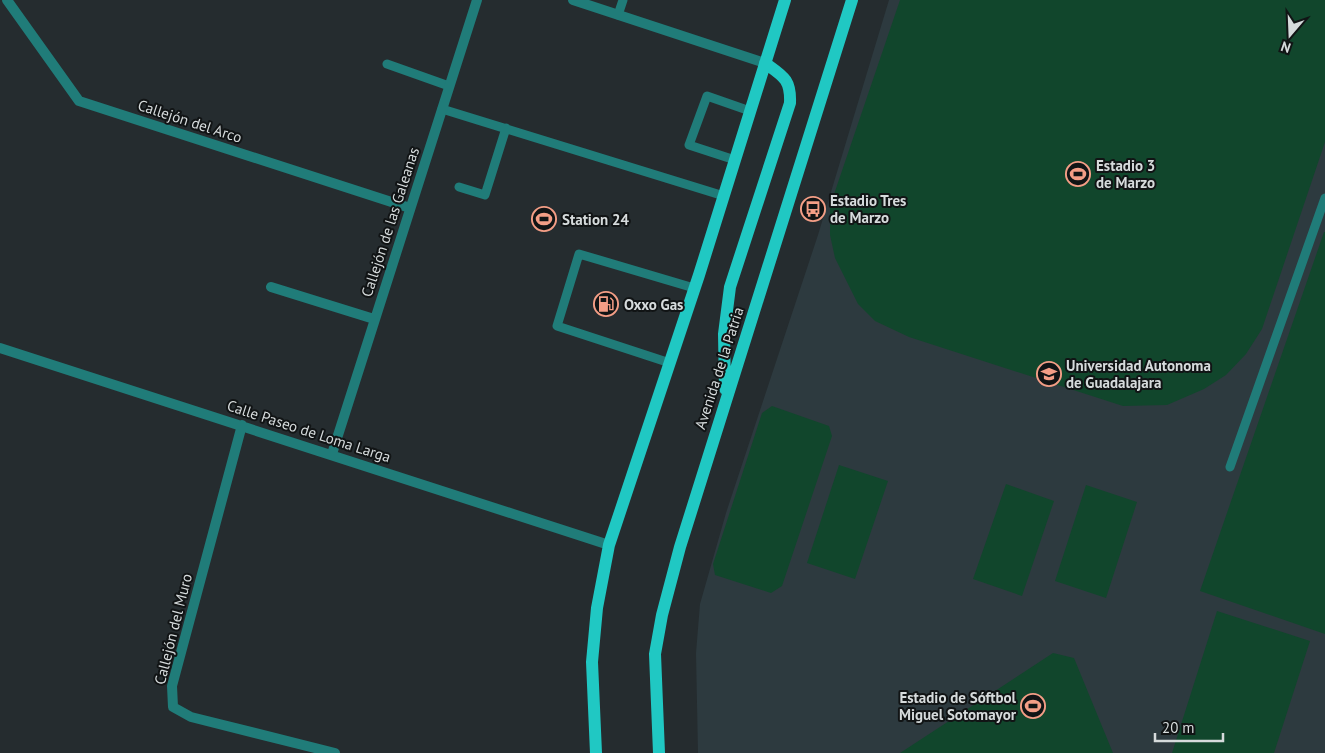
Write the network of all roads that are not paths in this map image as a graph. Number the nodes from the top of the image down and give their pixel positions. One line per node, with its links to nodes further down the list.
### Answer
1 (7, 0): 18 (street, Callejón del Arco)
2 (477, 0): 10 (street, Callejón de las Galeanas)
3 (573, 0): 7 (street)
4 (623, 0): 7 (lane)
5 (785, 0): 8 (main road)
6 (852, 0): 24 (main road, Avenida de la Patria)
7 (618, 14): 8 (street)
8 (765, 63): 12 (main road); 24 (main road)
9 (387, 64): 10 (lane)
10 (449, 86): 11 (street, Callejón de las Galeanas)
11 (442, 109): 13 (lane); 18 (street, Callejón de las Galeanas)
12 (750, 111): 14 (main road); 14 (lane)
13 (506, 128): 15 (lane); 16 (lane)
14 (735, 160): 16 (main road)
15 (459, 187)
16 (724, 196): 20 (main road)
17 (1325, 198): 27 (lane)
18 (410, 208): 21 (street, Callejón de las Galeanas)
19 (272, 287): 21 (street)
20 (694, 288): 23 (main road); 23 (lane)
21 (374, 319): 26 (street, Callejón de las Galeanas)
22 (0, 348): 25 (street, Calle Paseo de Loma Larga)
23 (670, 363): 28 (main road)
24 (725, 401): 31 (main road, Avenida de la Patria)
25 (242, 425): 26 (street, Calle Paseo de Loma Larga); 29 (street, Callejón del Muro)
26 (332, 454): 28 (street, Calle Paseo de Loma Larga)
27 (1230, 467)
28 (609, 545): 30 (main road)
29 (334, 753)
30 (596, 753)
31 (659, 753)

